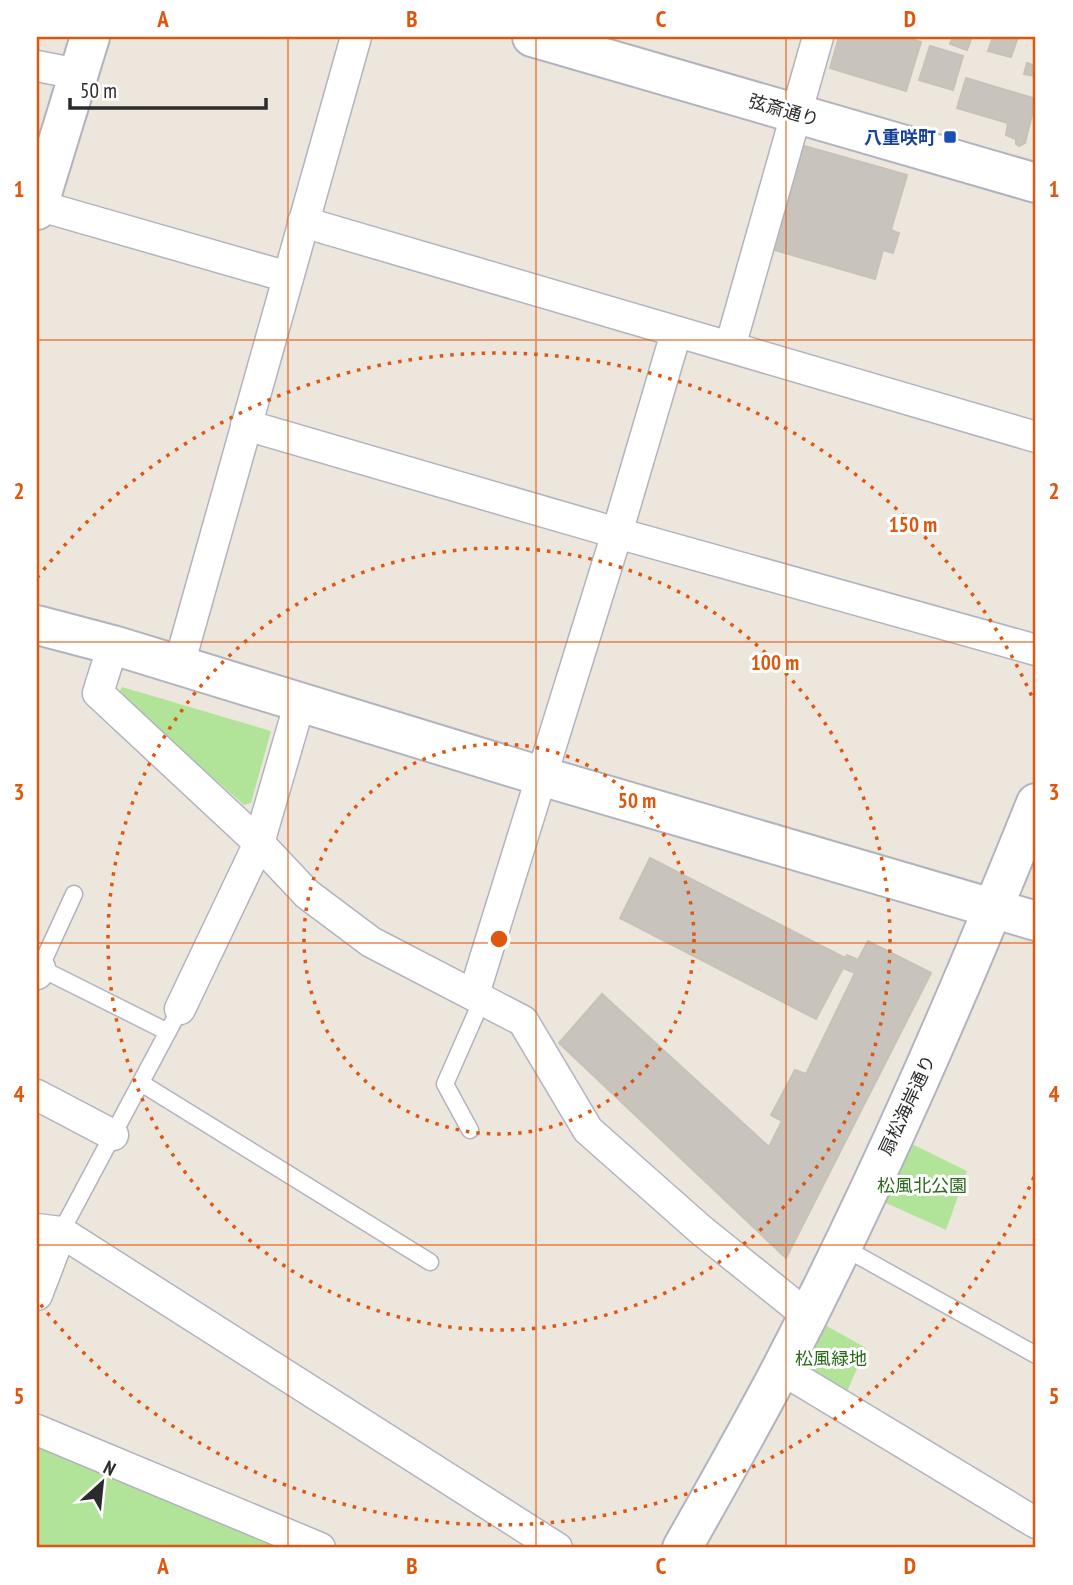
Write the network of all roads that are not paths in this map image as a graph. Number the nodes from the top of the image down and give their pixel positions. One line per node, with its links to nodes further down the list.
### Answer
1 (90, 37): 6 (street)
2 (356, 37): 10 (street)
3 (532, 37): 7 (street, 弦斎通り)
4 (818, 37): 7 (street)
5 (37, 66): 6 (street)
6 (78, 74): 9 (street)
7 (795, 113): 8 (street, 弦斎通り); 13 (street)
8 (1036, 183)
9 (37, 206): 11 (street)
10 (303, 222): 11 (street); 12 (street)
11 (288, 277): 14 (street)
12 (676, 332): 13 (street); 16 (street)
13 (730, 347): 15 (street)
14 (246, 425): 16 (street); 20 (street)
15 (1036, 438)
16 (617, 533): 19 (street); 22 (street)
17 (37, 625): 18 (street)
18 (113, 645): 20 (street); 24 (street)
19 (1036, 650)
20 (179, 665): 21 (street)
21 (300, 702): 22 (street); 24 (street)
22 (541, 776): 26 (street); 29 (street)
23 (1036, 803): 26 (street, 扇松海岸通り)
24 (260, 843): 29 (street); 30 (street)
25 (74, 894): 28 (lane)
26 (993, 909): 27 (street); 36 (street, 扇松海岸通り)
27 (1036, 922)
28 (38, 971): 30 (lane)
29 (478, 997): 33 (lane); 39 (street)
30 (174, 1021): 31 (lane)
31 (141, 1083): 34 (lane); 37 (lane)
32 (37, 1095): 34 (street)
33 (470, 1130)
34 (113, 1135): 35 (lane)
35 (49, 1230): 38 (street); 45 (street)
36 (841, 1246): 39 (street, 扇松海岸通り); 40 (lane)
37 (430, 1262)
38 (37, 1295)
39 (808, 1316): 41 (street, 扇松海岸通り)
40 (1036, 1355)
41 (781, 1369): 43 (street); 46 (street, 扇松海岸通り)
42 (37, 1430): 44 (street)
43 (1036, 1523)
44 (320, 1548)
45 (557, 1548)
46 (682, 1548)

